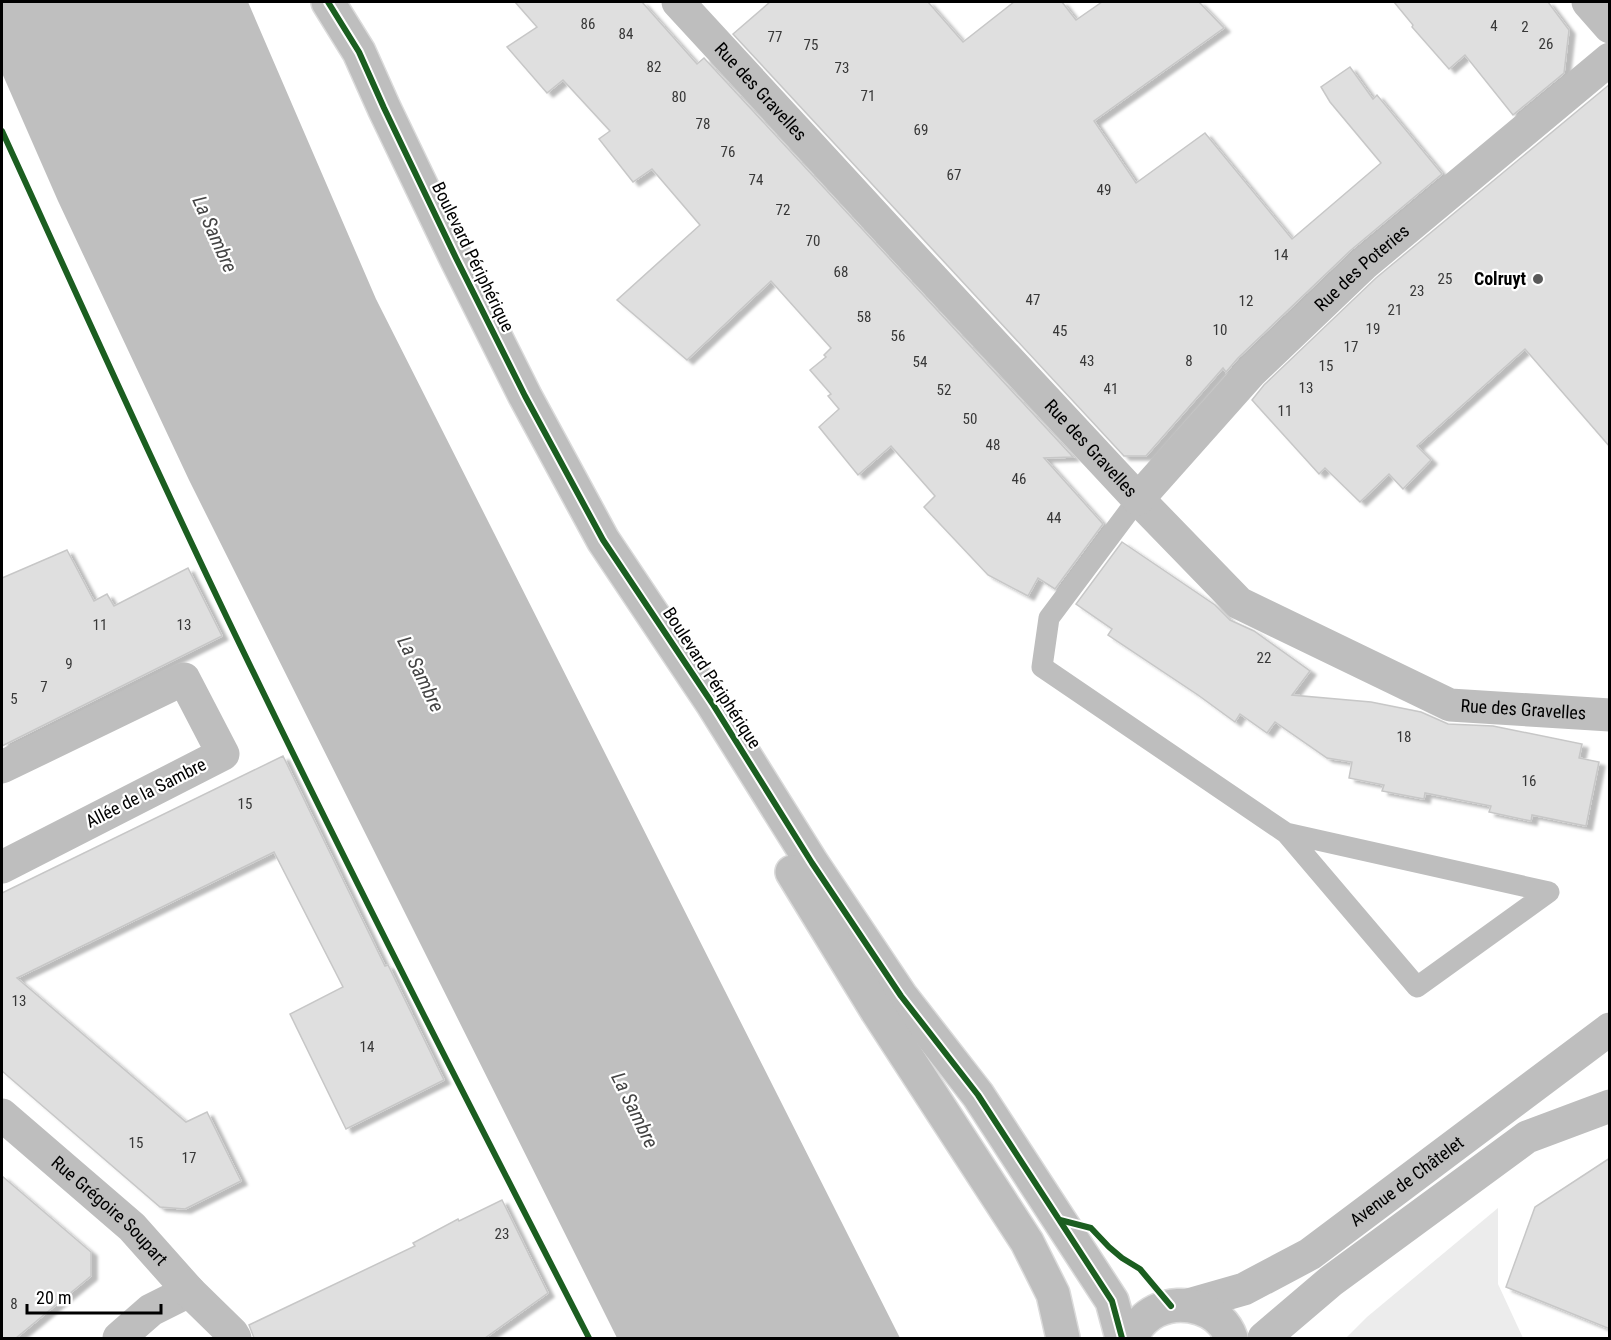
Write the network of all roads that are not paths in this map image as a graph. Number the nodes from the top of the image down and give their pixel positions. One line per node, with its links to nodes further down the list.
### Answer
1 (328, 2): 6 (street, Boulevard Périphérique)
2 (345, 2): 6 (street)
3 (678, 2): 8 (street, Rue des Gravelles)
4 (1588, 2): 5 (street)
5 (1610, 27)
6 (359, 52): 9 (street, Boulevard Périphérique)
7 (1610, 59): 8 (street, Rue des Poteries)
8 (1138, 499): 10 (street, Rue des Gravelles); 12 (lane)
9 (603, 540): 21 (street); 22 (street, Boulevard Périphérique)
10 (1610, 715)
11 (2, 767): 13 (street, Allée de la Sambre)
12 (1286, 833): 12 (lane)
13 (3, 862)
14 (1610, 1029): 18 (street, Avenue de Châtelet)
15 (1610, 1106): 25 (street, Avenue de Châtelet)
16 (2, 1115): 17 (street, Rue Grégoire Soupart)
17 (189, 1291): 19 (street); 20 (street, Rue Grégoire Soupart)
18 (1188, 1305): 23 (street, Avenue de Châtelet); 24 (street)
19 (119, 1338)
20 (235, 1338)
21 (1063, 1338)
22 (1122, 1338)
23 (1131, 1338)
24 (1231, 1338)
25 (1264, 1338)

